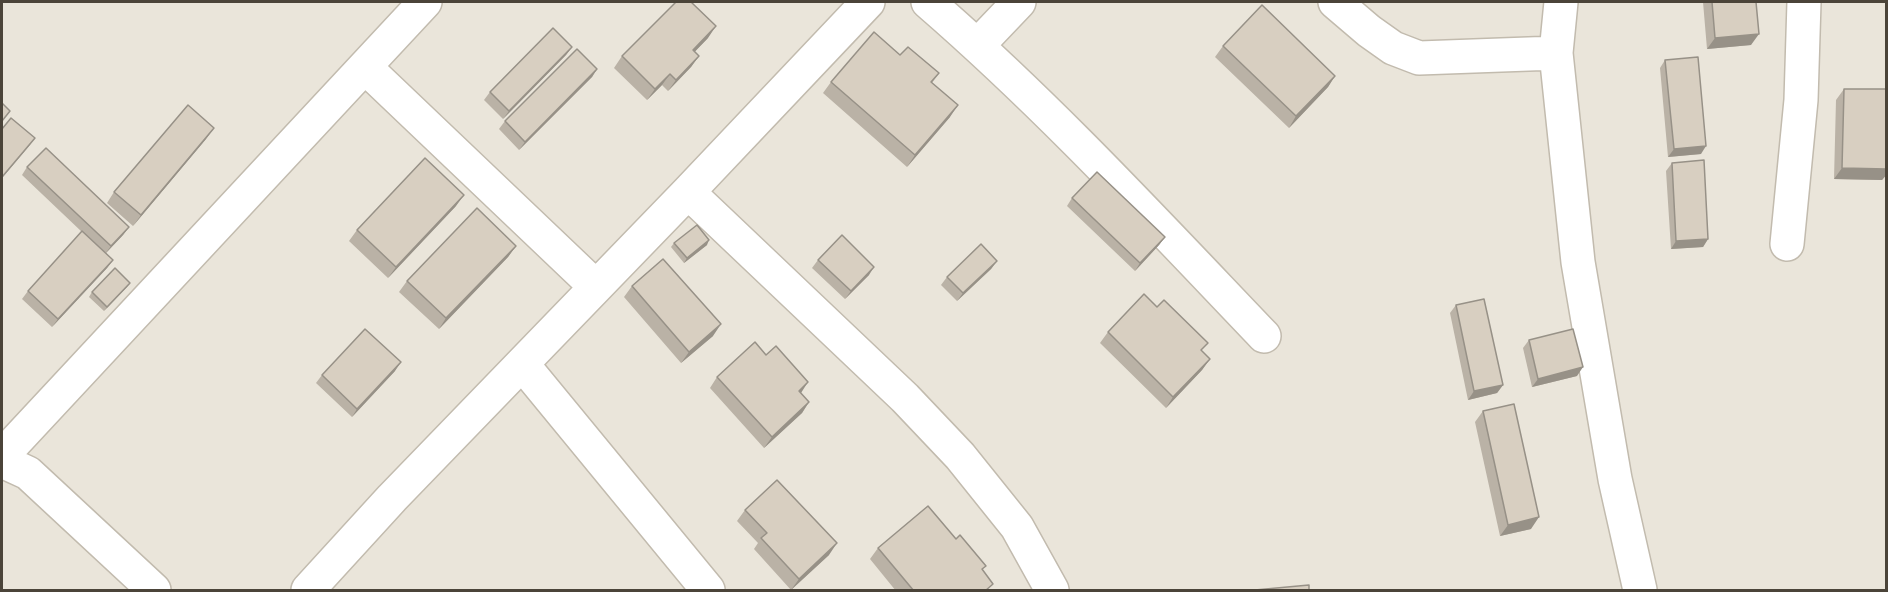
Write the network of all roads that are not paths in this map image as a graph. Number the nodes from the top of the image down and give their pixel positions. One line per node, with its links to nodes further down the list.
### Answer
1 (425, 2): 10 (street)
2 (868, 2): 11 (street)
3 (928, 2): 8 (street)
4 (1019, 2): 8 (street)
5 (1335, 2): 9 (street)
6 (1561, 2): 9 (street)
7 (1804, 2): 12 (street)
8 (978, 45): 14 (street)
9 (1556, 53): 22 (street)
10 (365, 67): 13 (street); 16 (street)
11 (688, 192): 13 (street); 21 (street)
12 (1787, 244)
13 (596, 287): 15 (street)
14 (1264, 336)
15 (523, 365): 19 (street); 20 (street)
16 (2, 456)
17 (2, 461): 18 (street)
18 (154, 591)
19 (308, 591)
20 (708, 591)
21 (1052, 591)
22 (1640, 591)

